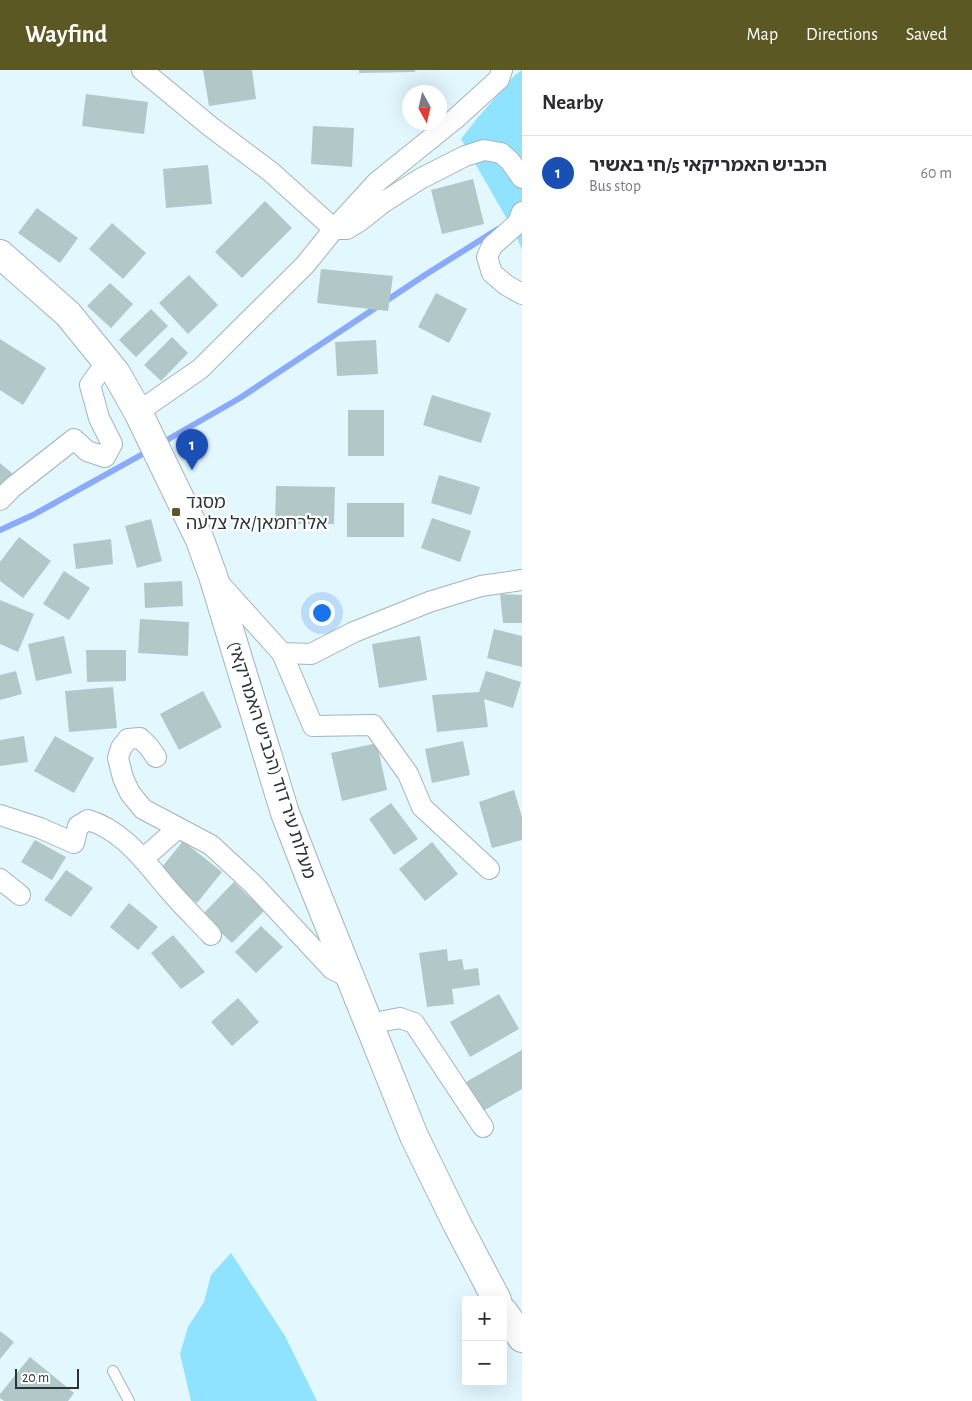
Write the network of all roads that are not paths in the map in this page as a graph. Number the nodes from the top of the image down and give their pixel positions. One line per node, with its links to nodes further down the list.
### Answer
1 (142, 70): 5 (street)
2 (502, 70): 5 (street)
3 (522, 178): 5 (street)
4 (522, 212): 7 (street)
5 (334, 229): 9 (street)
6 (0, 254): 8 (main road, מעלות עיר דוד (הכביש האמריקאי))
7 (522, 294)
8 (107, 361): 9 (main road, מעלות עיר דוד (הכביש האמריקאי)); 10 (street)
9 (138, 412): 11 (main road, מעלות עיר דוד (הכביש האמריקאי))
10 (0, 500)
11 (213, 576): 13 (street); 22 (main road, מעלות עיר דוד (הכביש האמריקאי))
12 (522, 580): 13 (street)
13 (282, 654): 18 (street)
14 (156, 757): 16 (street)
15 (0, 815): 17 (street)
16 (178, 828): 17 (street); 22 (street)
17 (144, 858): 21 (street)
18 (490, 869)
19 (0, 879): 20 (street)
20 (20, 895)
21 (211, 935)
22 (350, 978): 23 (main road, מעלות עיר דוד (הכביש האמריקאי))
23 (368, 1024): 24 (street); 25 (main road, מעלות עיר דוד (הכביש האמריקאי))
24 (483, 1127)
25 (495, 1296)
26 (507, 1317): 27 (main road)
27 (522, 1338)
28 (113, 1371): 29 (lane)
29 (129, 1401)

